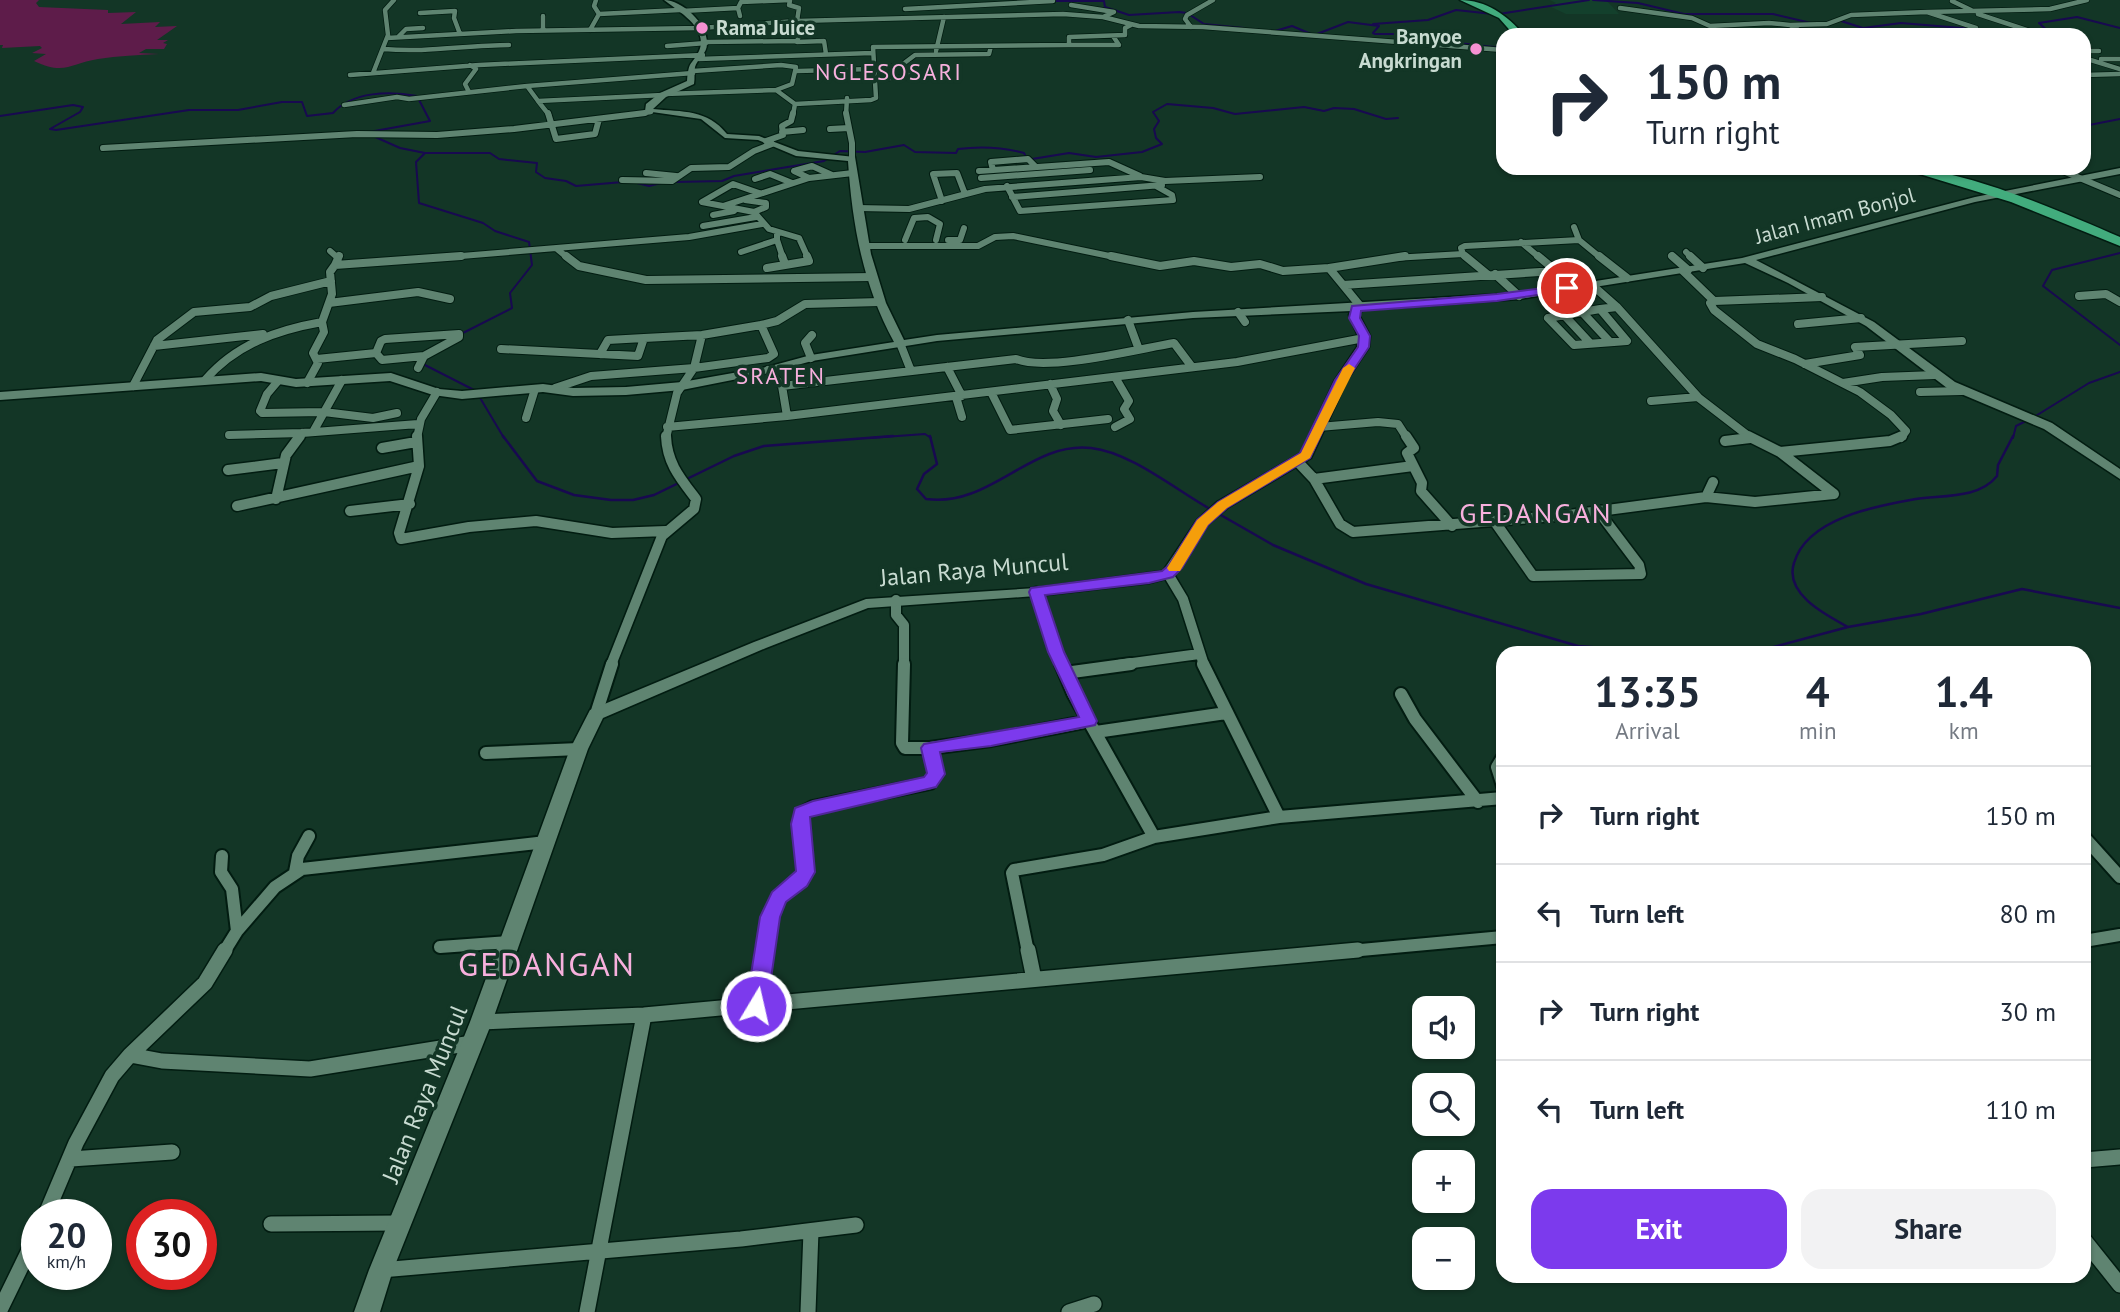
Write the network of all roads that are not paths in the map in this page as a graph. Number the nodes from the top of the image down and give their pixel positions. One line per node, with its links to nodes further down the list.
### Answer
1 (394, 0): 65 (street)
2 (596, 0): 28 (street)
3 (790, 0): 9 (street); 38 (street)
4 (903, 0): 20 (street)
5 (1213, 0): 47 (street)
6 (1458, 0): 37 (highway)
7 (1464, 0): 37 (highway)
8 (2087, 0): 21 (street)
9 (741, 1): 17 (street)
10 (1052, 1): 20 (street); 30 (street)
11 (1952, 1): 23 (street)
12 (667, 2): 22 (street)
13 (1085, 3): 18 (street)
14 (652, 4): 24 (street)
15 (1070, 5): 18 (street)
16 (1981, 5): 21 (street)
17 (738, 8): 22 (street); 32 (street)
18 (1093, 8): 25 (street)
19 (1620, 8): 46 (street)
20 (905, 9): 34 (street)
21 (1993, 10): 23 (street)
22 (681, 11): 24 (street); 49 (street)
23 (1973, 11): 26 (street); 41 (street)
24 (636, 12): 28 (street)
25 (1114, 12): 33 (street); 36 (street)
26 (1927, 12): 40 (street); 45 (street)
27 (421, 13): 61 (street)
28 (599, 14): 59 (street)
29 (769, 14): 42 (street)
30 (1074, 14): 35 (street); 36 (street)
31 (543, 16): 58 (street)
32 (740, 16)
33 (1126, 16)
34 (914, 17): 35 (street); 39 (street)
35 (944, 17): 72 (street)
36 (1103, 17): 43 (street)
37 (1498, 17): 50 (highway); 51 (highway)
38 (797, 21): 39 (street); 42 (street)
39 (805, 21): 67 (street)
40 (1953, 21): 41 (street); 55 (street)
41 (2005, 22): 56 (street)
42 (770, 23): 49 (street)
43 (1131, 25): 47 (street); 63 (street)
44 (1790, 25): 45 (street); 46 (street); 53 (street)
45 (1804, 25): 54 (street)
46 (1710, 26): 52 (street)
47 (1191, 27): 76 (street)
48 (423, 28): 64 (street)
49 (700, 28): 57 (street); 68 (street)
50 (1507, 28)
51 (1510, 28)
52 (1714, 28)
53 (1796, 28)
54 (1811, 28)
55 (1975, 28)
56 (2022, 28)
57 (634, 29): 59 (street); 62 (street)
58 (540, 30): 59 (street); 60 (street); 66 (street)
59 (590, 30)
60 (480, 33): 61 (street); 69 (street)
61 (460, 34): 64 (street)
62 (631, 36)
63 (1113, 36): 74 (street); 74 (street)
64 (398, 37): 65 (street)
65 (387, 38): 75 (street)
66 (527, 38)
67 (797, 41): 68 (street); 80 (street); 81 (street)
68 (706, 43): 71 (street); 84 (street)
69 (479, 44): 70 (street); 75 (street); 90 (street)
70 (509, 45)
71 (667, 46)
72 (937, 46): 73 (street); 77 (street); 82 (street)
73 (990, 46): 74 (street); 82 (street)
74 (1069, 46)
75 (384, 49): 95 (street)
76 (1496, 49)
77 (872, 50): 80 (street); 91 (street)
78 (2091, 51): 79 (street)
79 (2099, 51)
80 (826, 52): 81 (street)
81 (801, 55): 84 (street)
82 (935, 55): 88 (street)
83 (2113, 56): 86 (street)
84 (701, 57): 90 (street); 94 (street)
85 (2091, 59): 86 (street)
86 (2120, 59)
87 (2091, 60): 93 (street)
88 (904, 64): 91 (street); 98 (street)
89 (470, 65): 90 (street); 95 (street); 101 (street)
90 (479, 65)
91 (872, 68): 92 (street); 98 (street)
92 (797, 71): 94 (street); 100 (street)
93 (2120, 71): 96 (street)
94 (693, 72): 99 (street); 102 (street)
95 (373, 73): 97 (street)
96 (2091, 74)
97 (350, 75)
98 (873, 79): 103 (street)
99 (527, 86): 101 (street); 104 (street)
100 (776, 90): 102 (street); 105 (street)
101 (469, 92): 106 (street)
102 (664, 94): 104 (street); 107 (street)
103 (845, 97): 105 (street); 110 (street)
104 (538, 100): 109 (street)
105 (795, 104): 113 (street)
106 (344, 105)
107 (651, 113): 108 (street); 114 (street)
108 (600, 116): 109 (street); 109 (street)
109 (555, 124): 115 (street)
110 (849, 128): 111 (street); 116 (street)
111 (830, 129)
112 (803, 130): 113 (street)
113 (782, 132): 114 (street)
114 (769, 142): 116 (street); 126 (street)
115 (103, 148)
116 (853, 154): 122 (street)
117 (1056, 166): 118 (street); 119 (street); 123 (street)
118 (1123, 167): 123 (street); 131 (street)
119 (979, 172): 123 (street); 145 (street)
120 (2120, 172): 133 (street, Jalan Imam Bonjol)
121 (646, 173): 126 (street)
122 (853, 173): 125 (street); 160 (street)
123 (1060, 173): 139 (street)
124 (706, 174): 126 (street)
125 (832, 174): 134 (street); 134 (street)
126 (680, 175): 136 (street)
127 (1935, 175): 141 (highway)
128 (1943, 175): 141 (highway)
129 (2073, 175): 133 (street)
130 (746, 177): 135 (street)
131 (1141, 177): 137 (street); 138 (street)
132 (1260, 177): 138 (street)
133 (2078, 177): 147 (street, Jalan Imam Bonjol); 151 (street)
134 (809, 178): 140 (street)
135 (755, 179): 140 (street); 144 (street)
136 (622, 180)
137 (1089, 181): 139 (street); 150 (street)
138 (1165, 181): 143 (street)
139 (1068, 182): 142 (street)
140 (792, 183): 144 (street)
141 (1973, 184): 147 (highway); 152 (highway)
142 (1007, 186): 145 (street); 154 (street)
143 (1156, 186): 146 (street); 150 (street)
144 (776, 188): 148 (street)
145 (985, 188): 149 (street)
146 (1163, 192): 150 (street); 158 (street)
147 (2009, 192): 152 (street, Jalan Imam Bonjol); 156 (highway)
148 (759, 193): 153 (street); 157 (street)
149 (965, 194): 155 (street); 155 (street)
150 (1096, 194): 154 (street); 158 (street)
151 (2120, 195)
152 (1984, 198): 156 (highway); 186 (street, Jalan Imam Bonjol)
153 (739, 200): 159 (street); 163 (street)
154 (1013, 200): 158 (street)
155 (942, 201): 160 (street)
156 (2030, 202): 169 (highway)
157 (710, 205): 159 (street); 162 (street)
158 (1103, 205)
159 (723, 206): 161 (street)
160 (858, 208): 178 (street)
161 (740, 209): 162 (street); 163 (street)
162 (713, 215): 164 (street)
163 (755, 215): 164 (street); 165 (street)
164 (717, 224): 166 (street)
165 (762, 224): 170 (street); 180 (street)
166 (703, 226)
167 (1574, 227): 176 (street)
168 (964, 228): 174 (street)
169 (2096, 229): 171 (highway); 177 (highway)
170 (777, 236): 183 (street); 187 (street); 187 (street)
171 (2120, 237)
172 (905, 240): 173 (street); 173 (street); 178 (street)
173 (936, 240): 174 (street)
174 (960, 240): 175 (street)
175 (982, 240)
176 (1579, 240): 179 (street); 195 (street)
177 (2120, 242)
178 (864, 243): 190 (street); 194 (street)
179 (1521, 243): 184 (street); 193 (street)
180 (557, 249): 188 (street); 196 (street)
181 (330, 251): 188 (street)
182 (1686, 251): 191 (street)
183 (741, 252)
184 (1463, 254): 190 (street); 193 (street)
185 (1672, 256): 192 (street)
186 (1747, 260): 191 (street, Jalan Imam Bonjol); 207 (street)
187 (785, 264): 189 (street)
188 (335, 265): 197 (street)
189 (767, 268)
190 (1329, 268): 199 (street)
191 (1703, 268): 192 (street, Jalan Imam Bonjol)
192 (1686, 271): 195 (street); 209 (street)
193 (1491, 274): 199 (street); 205 (street)
194 (873, 277): 196 (street); 210 (street)
195 (1627, 278): 198 (street)
196 (812, 279): 200 (street)
197 (331, 281): 212 (street); 236 (street)
198 (1591, 284): 201 (street); 215 (street)
199 (1343, 285): 214 (street)
200 (811, 289)
201 (1542, 292): 205 (street); 219 (street)
202 (2120, 293): 203 (street)
203 (2106, 294): 206 (street); 211 (street)
204 (801, 295): 213 (street)
205 (1518, 296): 214 (street)
206 (2079, 296)
207 (1822, 297): 209 (street); 220 (street)
208 (450, 299): 212 (street)
209 (1714, 301): 246 (street)
210 (880, 302): 213 (street); 233 (street)
211 (2120, 302)
212 (329, 303): 222 (street)
213 (799, 306): 224 (street)
214 (1360, 307): 217 (street); 230 (street)
215 (1617, 307): 216 (street); 275 (street)
216 (1600, 309): 218 (street); 232 (street)
217 (1238, 312): 221 (street); 223 (street)
218 (1582, 312): 219 (street); 232 (street)
219 (1567, 314): 234 (street); 234 (street)
220 (1861, 318): 225 (street); 235 (street)
221 (1128, 320): 233 (street); 237 (street)
222 (322, 322): 226 (street); 244 (street)
223 (1245, 322)
224 (761, 324): 227 (street); 249 (street)
225 (1798, 324)
226 (271, 333): 236 (street); 256 (street)
227 (702, 335): 229 (street); 249 (street)
228 (812, 335): 243 (street)
229 (644, 338): 240 (street); 242 (street)
230 (1364, 338): 250 (street); 287 (street)
231 (1962, 341): 235 (street)
232 (1610, 342): 234 (street)
233 (900, 343): 243 (street); 253 (street)
234 (1590, 344)
235 (1896, 344): 246 (street); 254 (street)
236 (154, 346): 264 (street)
237 (1138, 347): 245 (street); 250 (street)
238 (501, 349): 240 (street)
239 (376, 353): 241 (street); 241 (street); 244 (street)
240 (600, 354): 242 (street)
241 (426, 355): 248 (street)
242 (638, 356): 252 (street)
243 (811, 358): 251 (street)
244 (317, 359): 261 (street)
245 (1063, 361): 247 (street); 260 (street)
246 (1805, 364): 262 (street)
247 (947, 367): 253 (street); 274 (street)
248 (418, 368)
249 (694, 368): 252 (street); 265 (street)
250 (1192, 368): 255 (street)
251 (768, 370): 265 (street); 266 (street)
252 (642, 372): 267 (street)
253 (909, 372): 259 (street); 266 (street)
254 (1935, 375): 262 (street); 269 (street)
255 (1115, 377): 260 (street); 286 (street)
256 (205, 380): 258 (street); 264 (street)
257 (342, 380): 261 (street); 270 (street); 277 (street)
258 (278, 381): 261 (street); 277 (street)
259 (911, 382)
260 (1075, 382): 263 (street)
261 (307, 383)
262 (1843, 383): 295 (street)
263 (1050, 384): 271 (street); 284 (street)
264 (133, 386): 273 (street)
265 (682, 386): 267 (street); 285 (street)
266 (782, 386): 279 (street)
267 (555, 388): 268 (street)
268 (535, 389): 270 (street); 281 (street)
269 (1962, 391): 272 (street); 301 (street)
270 (437, 392): 283 (street)
271 (991, 392): 274 (street); 284 (street)
272 (1920, 392)
273 (0, 396)
274 (959, 396): 279 (street); 280 (street)
275 (1698, 397): 276 (street); 291 (street)
276 (1651, 401)
277 (324, 412): 278 (street); 288 (street)
278 (397, 412)
279 (787, 416): 285 (street)
280 (962, 416)
281 (526, 418)
282 (1108, 419): 284 (street)
283 (418, 424): 288 (street); 293 (street)
284 (1061, 425)
285 (667, 427): 312 (street)
286 (1115, 427)
287 (1319, 427): 296 (street); 299 (street)
288 (313, 432): 289 (street)
289 (302, 433): 290 (street); 297 (street)
290 (229, 435)
291 (1750, 438): 292 (street); 295 (street)
292 (1725, 441)
293 (416, 442): 294 (street); 298 (street)
294 (382, 448)
295 (1780, 452): 304 (street)
296 (1298, 462): 302 (street); 313 (street)
297 (283, 463): 300 (street); 305 (street)
298 (419, 466): 305 (street); 306 (street)
299 (1413, 466): 302 (street); 311 (street)
300 (228, 470)
301 (2120, 475)
302 (1314, 480): 311 (street)
303 (1713, 482): 304 (street)
304 (1706, 497): 309 (street)
305 (276, 499): 307 (street)
306 (410, 504): 308 (street); 312 (street)
307 (237, 506)
308 (350, 512)
309 (1599, 512): 310 (street); 310 (street)
310 (1495, 522): 311 (street)
311 (1452, 526)
312 (666, 531): 320 (street)
313 (1168, 574): 314 (street, Jalan Raya Muncul); 316 (street)
314 (1036, 592): 315 (street, Jalan Raya Muncul); 317 (street)
315 (897, 600): 320 (street, Jalan Raya Muncul); 322 (street)
316 (1199, 654): 317 (street); 319 (street)
317 (1065, 673): 321 (street)
318 (1401, 694): 326 (street)
319 (1226, 713): 321 (street); 327 (street)
320 (596, 715): 323 (street, Jalan Raya Muncul)
321 (1092, 727): 322 (street); 329 (street)
322 (930, 748): 342 (street)
323 (579, 749): 324 (street); 330 (street, Jalan Raya Muncul)
324 (486, 753)
325 (1496, 799): 326 (street)
326 (1478, 802): 327 (street)
327 (1279, 817): 329 (street)
328 (309, 836): 333 (street)
329 (1154, 837): 341 (street)
330 (546, 842): 333 (street); 339 (street, Jalan Raya Muncul)
331 (2091, 845): 334 (street)
332 (222, 856): 335 (street)
333 (295, 872): 335 (street)
334 (2120, 877)
335 (237, 931): 346 (street)
336 (2120, 935): 338 (street)
337 (1496, 938): 341 (street)
338 (2091, 940)
339 (509, 942): 340 (street); 344 (street, Jalan Raya Muncul)
340 (440, 947)
341 (1034, 979): 342 (street)
342 (756, 1006): 343 (street)
343 (644, 1015): 344 (street); 357 (street)
344 (481, 1022): 345 (street, Jalan Raya Muncul)
345 (472, 1043): 346 (street); 352 (street, Jalan Raya Muncul)
346 (130, 1055): 349 (street)
347 (172, 1152): 349 (street)
348 (2120, 1157): 350 (street)
349 (71, 1159): 351 (street)
350 (2091, 1159)
351 (53, 1199)
352 (400, 1223): 353 (street); 359 (street, Jalan Raya Muncul)
353 (271, 1224)
354 (856, 1225): 355 (street)
355 (811, 1231): 357 (street); 365 (street)
356 (2091, 1249): 360 (street)
357 (598, 1252): 359 (street); 364 (street)
358 (21, 1267): 362 (street)
359 (380, 1270): 363 (street, Jalan Raya Muncul)
360 (2120, 1285)
361 (1094, 1304): 366 (street)
362 (0, 1310)
363 (367, 1312)
364 (587, 1312)
365 (807, 1312)
366 (1069, 1312)

